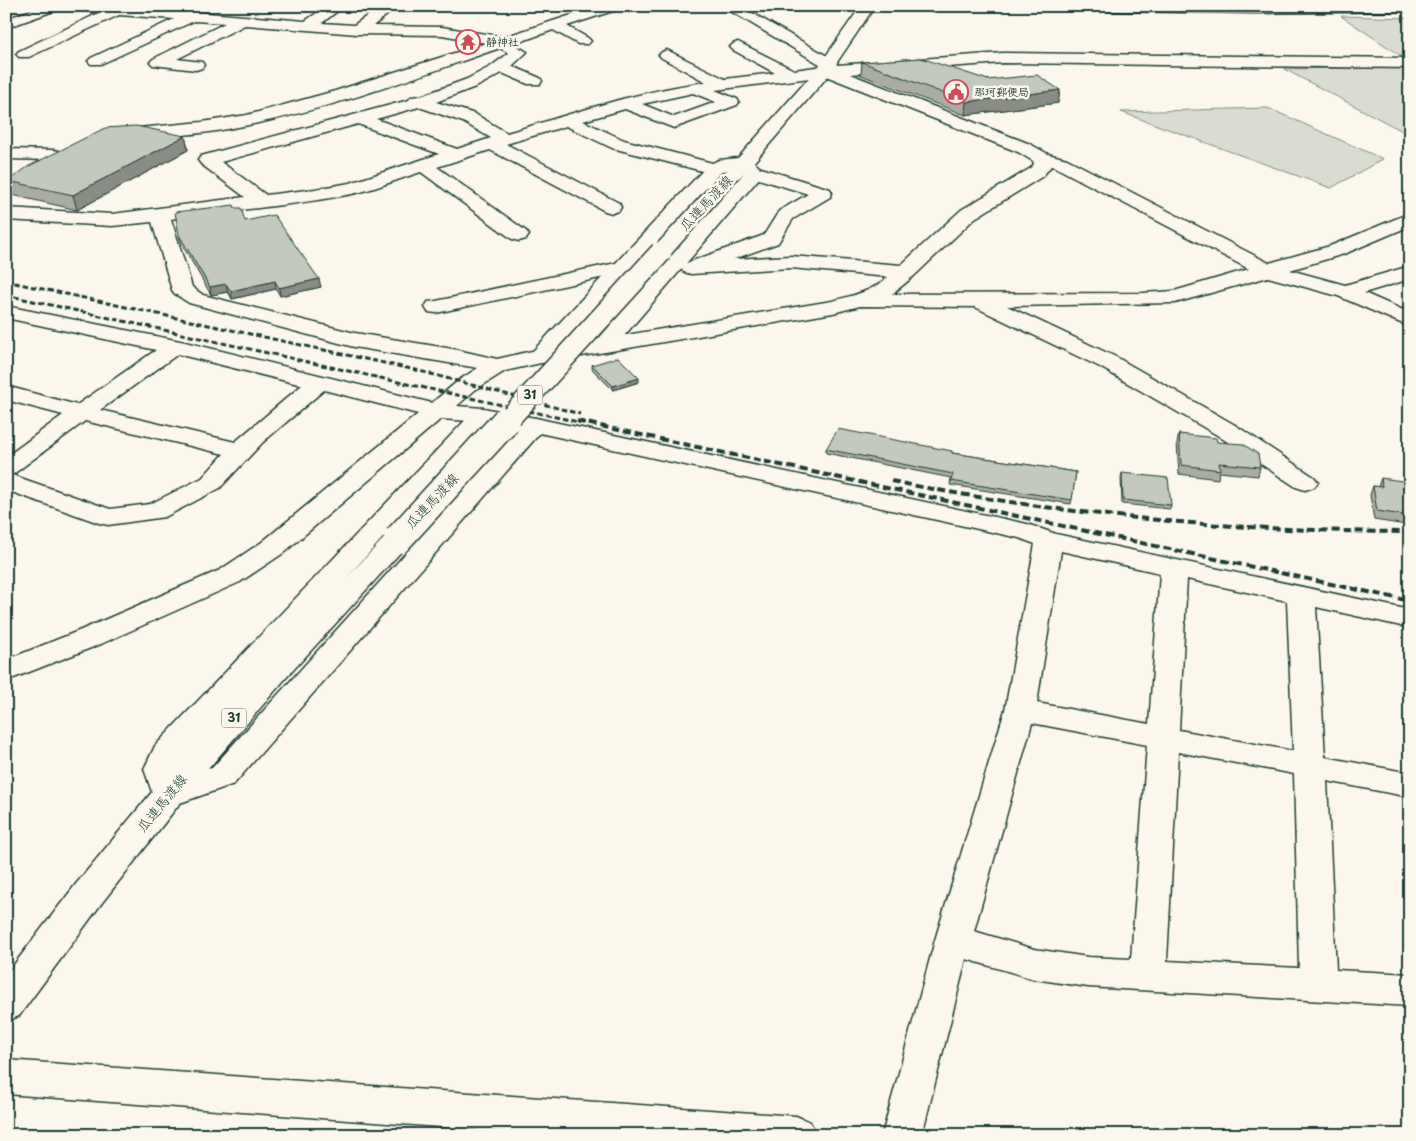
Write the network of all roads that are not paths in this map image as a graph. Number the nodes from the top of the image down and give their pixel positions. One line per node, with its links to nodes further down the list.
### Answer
1 (56, 6): 13 (street)
2 (67, 6): 10 (street)
3 (337, 6): 14 (street)
4 (391, 6): 16 (street)
5 (614, 6): 15 (street)
6 (729, 6): 26 (street)
7 (868, 6): 26 (street, 瓜連馬渡線)
8 (1062, 6): 9 (street)
9 (1410, 6)
10 (116, 10): 11 (street); 20 (street)
11 (187, 12): 12 (street); 22 (street)
12 (240, 14): 14 (street); 24 (street)
13 (6, 24)
14 (309, 25): 16 (street)
15 (554, 25): 17 (street); 18 (street)
16 (357, 30): 18 (street)
17 (583, 41)
18 (503, 43): 25 (street); 29 (street)
19 (738, 47): 27 (street)
20 (24, 54)
21 (667, 55): 30 (street)
22 (96, 62)
23 (1410, 63): 26 (street)
24 (196, 65)
25 (502, 66): 28 (street); 33 (street)
26 (827, 67): 27 (street); 43 (street); 45 (street, 瓜連馬渡線)
27 (791, 75): 30 (street)
28 (534, 81)
29 (382, 82): 32 (street); 33 (street)
30 (720, 83): 31 (street)
31 (693, 88): 34 (street); 37 (street)
32 (319, 100): 35 (street); 38 (street)
33 (420, 102): 35 (street); 39 (street)
34 (626, 102): 36 (street); 37 (street)
35 (357, 118): 42 (street); 48 (street)
36 (567, 120): 39 (street); 40 (street)
37 (674, 123): 40 (street)
38 (109, 136)
39 (497, 141): 42 (street); 49 (street)
40 (632, 149): 46 (street)
41 (6, 154): 47 (street)
42 (454, 154): 44 (street)
43 (1042, 158): 57 (street); 58 (street)
44 (423, 164): 48 (street); 53 (street)
45 (750, 167): 46 (street); 54 (street, 瓜連馬渡線); 56 (street)
46 (714, 169): 55 (street)
47 (30, 172)
48 (261, 200): 51 (street)
49 (612, 207)
50 (6, 214): 51 (street)
51 (160, 215): 69 (street)
52 (1407, 224): 57 (street)
53 (519, 235)
54 (664, 262): 56 (street); 66 (street); 89 (street, 瓜連馬渡線 / 31, bridge)
55 (621, 268): 63 (street); 68 (street)
56 (691, 268): 58 (street)
57 (1267, 270): 60 (street); 62 (street)
58 (907, 272): 61 (street)
59 (1410, 272): 60 (street)
60 (1345, 292): 65 (street)
61 (860, 300): 62 (street); 66 (street)
62 (977, 300): 79 (street)
63 (436, 306)
64 (6, 312): 67 (street)
65 (1410, 321)
66 (604, 345): 68 (street)
67 (174, 347): 70 (street); 73 (street)
68 (541, 356): 69 (street)
69 (497, 366): 72 (street)
70 (318, 382): 72 (street); 76 (street)
71 (6, 393): 73 (street)
72 (437, 411): 74 (street); 84 (street)
73 (81, 413): 76 (street); 77 (street)
74 (483, 415): 75 (street); 89 (street)
75 (535, 425): 80 (street); 89 (street)
76 (241, 451): 78 (street)
77 (6, 469)
78 (6, 481)
79 (1304, 482)
80 (1049, 540): 81 (street); 85 (street)
81 (1174, 568): 82 (street); 86 (street)
82 (1301, 596): 83 (street); 87 (street)
83 (1410, 620)
84 (6, 671)
85 (1020, 710): 86 (street); 90 (street)
86 (1164, 738): 87 (street); 91 (street)
87 (1310, 766): 88 (street); 92 (street)
88 (1410, 785)
89 (169, 794): 94 (street, 瓜連馬渡線 / 31)
90 (953, 940): 91 (street); 97 (street)
91 (1148, 976): 92 (street)
92 (1318, 985): 93 (street)
93 (1410, 990)
94 (6, 1005)
95 (6, 1077): 96 (street)
96 (796, 1135)
97 (902, 1135)

